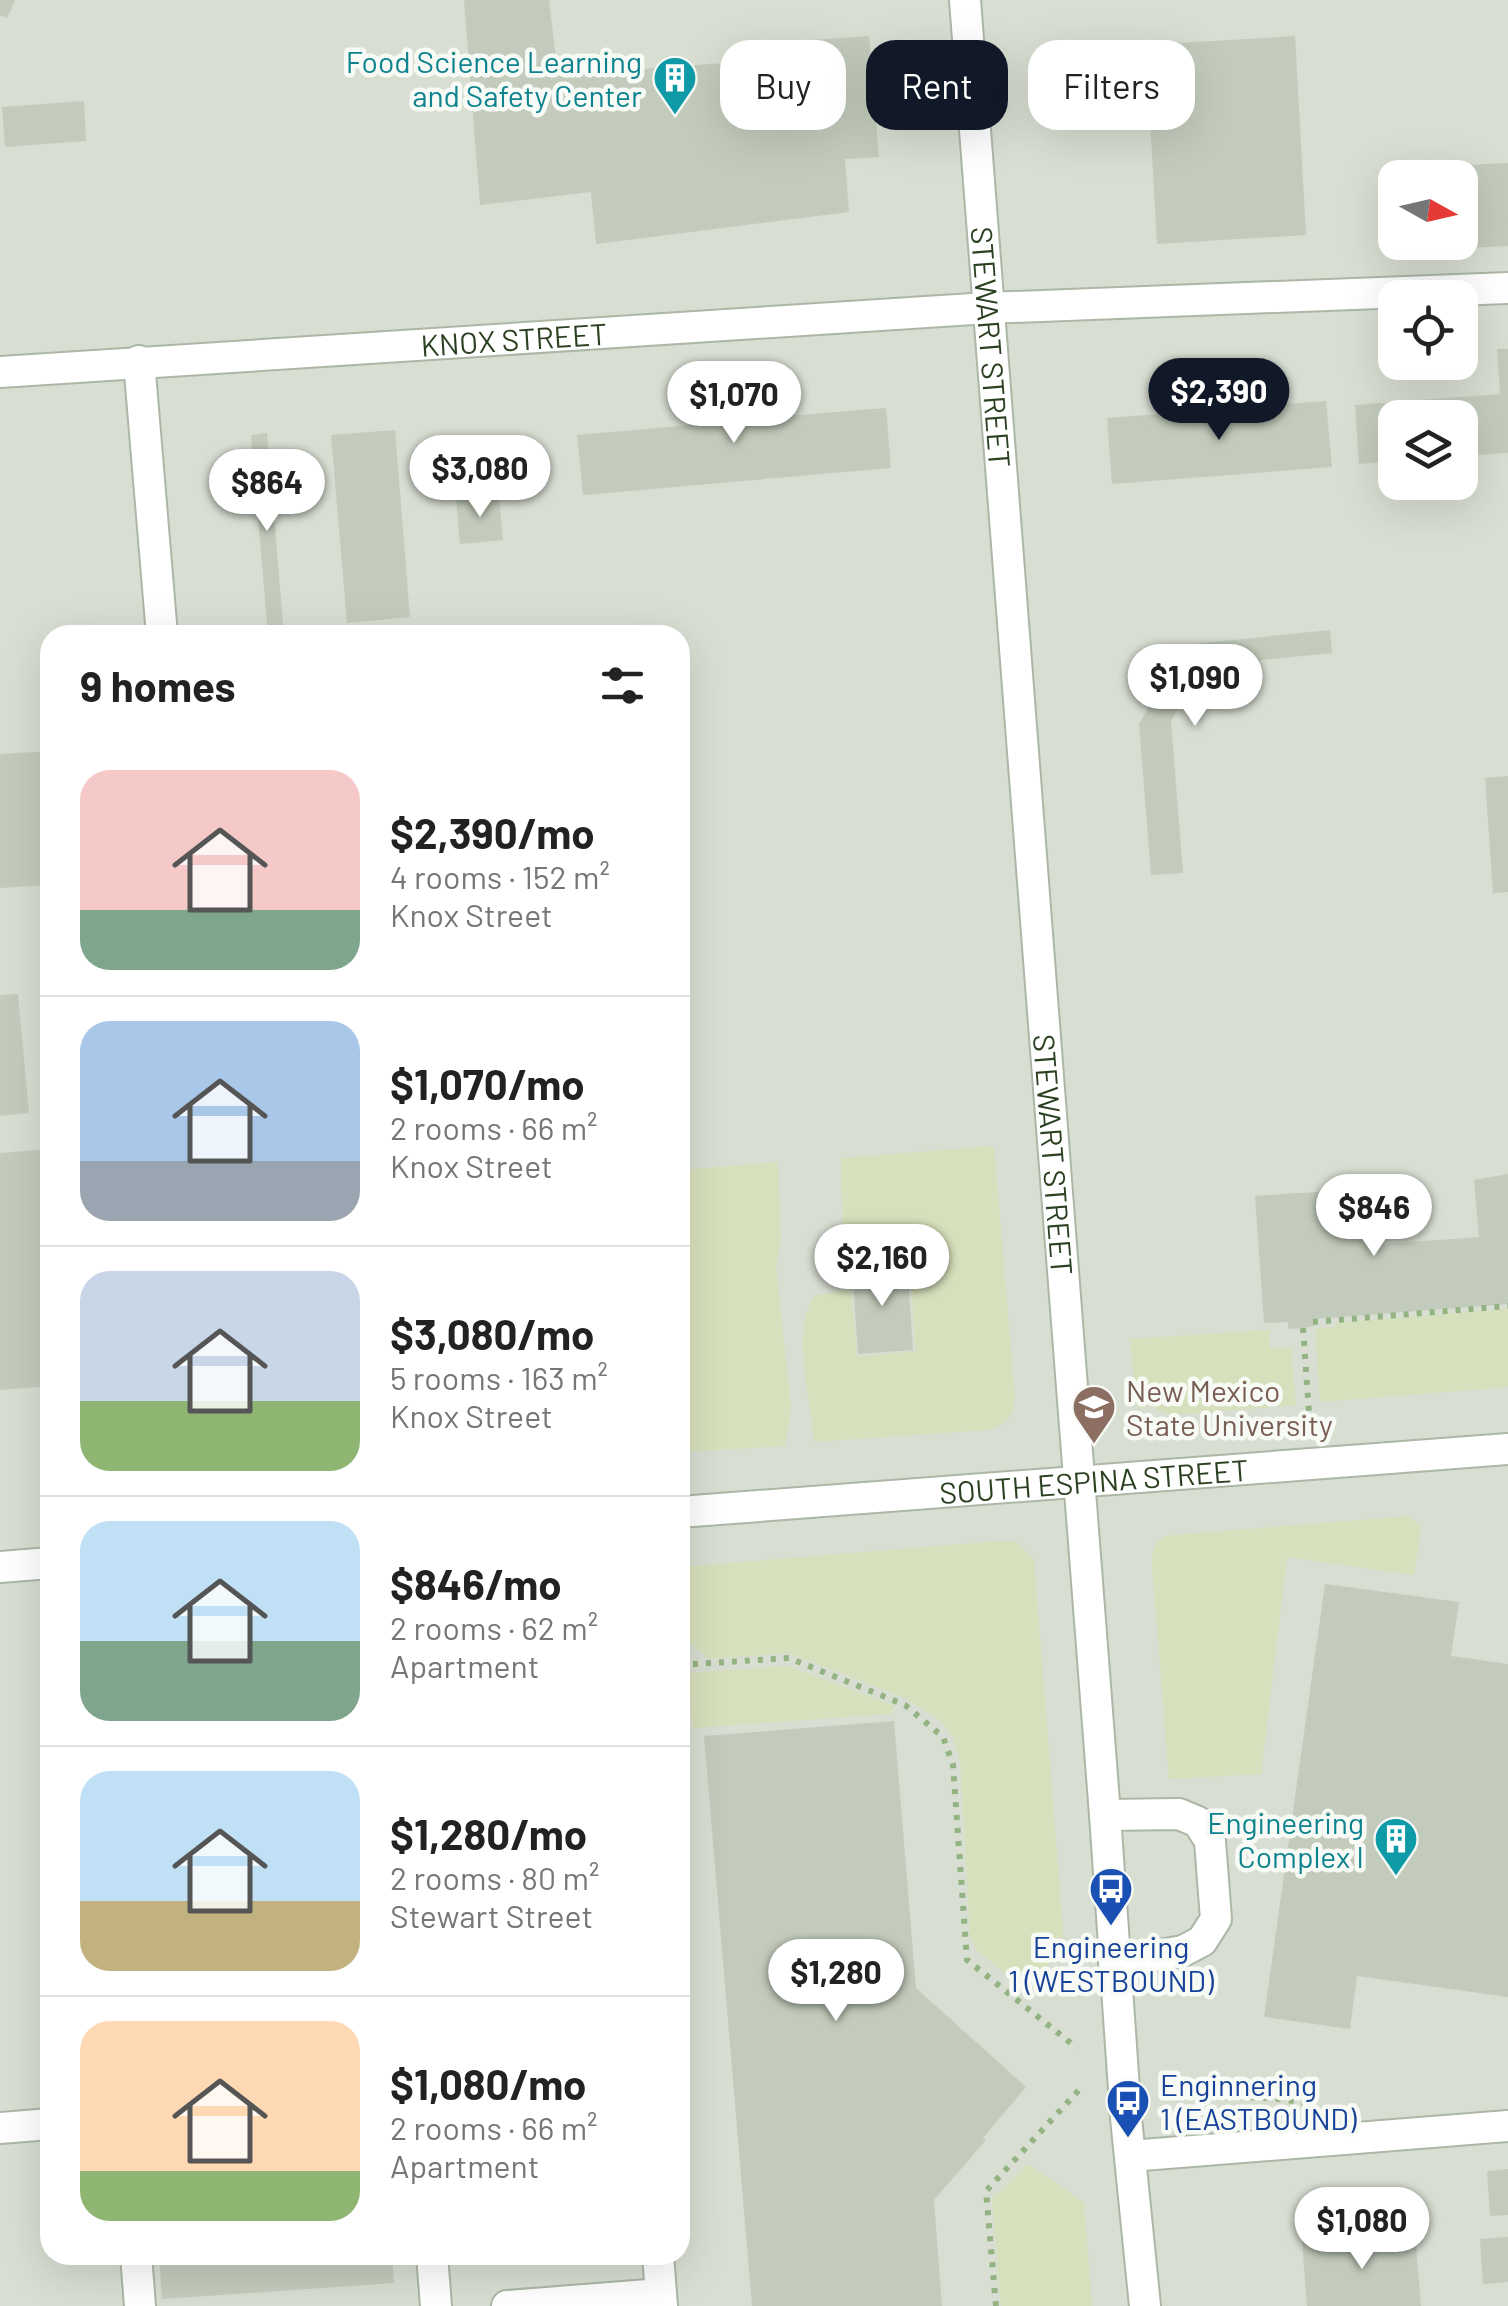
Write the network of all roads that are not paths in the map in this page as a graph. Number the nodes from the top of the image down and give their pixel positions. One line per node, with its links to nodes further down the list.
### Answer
1 (966, 0): 3 (street, STEWART STREET)
2 (1508, 288): 3 (street, KNOX STREET)
3 (988, 308): 4 (street, KNOX STREET); 8 (street, STEWART STREET)
4 (139, 361): 5 (street, KNOX STREET); 6 (street)
5 (0, 372)
6 (161, 625)
7 (1508, 1449): 8 (street, SOUTH ESPINA STREET)
8 (1078, 1482): 9 (street, SOUTH ESPINA STREET); 12 (street, STEWART STREET)
9 (690, 1511)
10 (40, 1564): 11 (street)
11 (0, 1567)
12 (1105, 1815): 13 (street, STEWART STREET); 13 (street)
13 (1114, 1962): 17 (street, STEWART STREET)
14 (40, 2125): 16 (street)
15 (1508, 2126): 17 (street)
16 (0, 2128)
17 (1130, 2156): 25 (street, STEWART STREET)
18 (137, 2265): 22 (street)
19 (433, 2265): 23 (street)
20 (659, 2265): 21 (street)
21 (661, 2300): 24 (street)
22 (140, 2306)
23 (436, 2306)
24 (507, 2306)
25 (1145, 2306)

